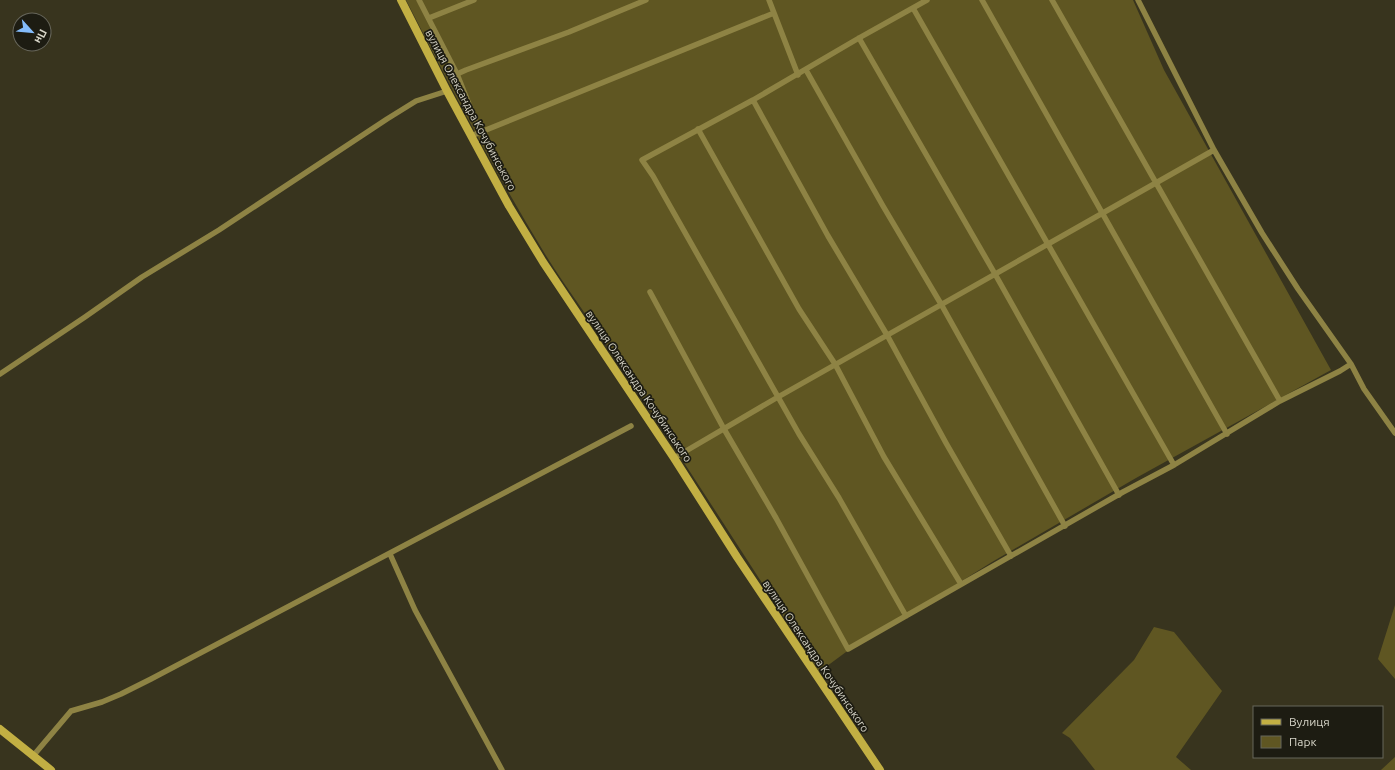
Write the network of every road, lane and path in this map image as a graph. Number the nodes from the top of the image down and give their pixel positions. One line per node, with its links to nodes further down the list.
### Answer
1 (401, 0): 17 (street, вулиця Олександра Кочубинського)
2 (419, 0): 12 (street)
3 (474, 0): 12 (street)
4 (646, 0): 15 (street)
5 (769, 0): 11 (street)
6 (927, 0): 10 (street)
7 (982, 0): 24 (street)
8 (1052, 0): 23 (street)
9 (1138, 0): 22 (street)
10 (913, 8): 13 (street); 25 (street)
11 (774, 13): 16 (street); 20 (street)
12 (429, 18): 15 (street)
13 (859, 38): 14 (street); 26 (street)
14 (806, 70): 16 (street); 28 (street)
15 (457, 74): 20 (street)
16 (798, 75): 18 (street)
17 (447, 91): 21 (street, вулиця Олександра Кочубинського); 32 (street)
18 (753, 100): 19 (street); 29 (street)
19 (698, 129): 30 (street); 33 (street)
20 (480, 132): 21 (street)
21 (471, 136): 39 (street, вулиця Олександра Кочубинського)
22 (1214, 150): 23 (street); 31 (street)
23 (1156, 183): 24 (street); 34 (street)
24 (1102, 213): 25 (street); 38 (street)
25 (1047, 244): 26 (street); 40 (street)
26 (995, 274): 28 (street); 41 (street)
27 (650, 292): 36 (street)
28 (941, 304): 29 (street); 42 (street)
29 (887, 335): 30 (street); 44 (street)
30 (836, 364): 33 (street); 45 (street)
31 (1351, 364): 34 (street); 37 (street)
32 (0, 374)
33 (778, 396): 36 (street); 46 (street)
34 (1280, 401): 38 (street)
35 (631, 426): 43 (street)
36 (724, 429): 39 (street); 46 (street)
37 (1395, 432)
38 (1227, 434): 40 (street)
39 (674, 458): 51 (street, вулиця Олександра Кочубинського)
40 (1174, 465): 41 (street)
41 (1119, 495): 42 (street)
42 (1064, 526): 44 (street)
43 (390, 554): 48 (street); 50 (street)
44 (1011, 556): 45 (street)
45 (961, 584): 46 (street)
46 (906, 616)
47 (0, 729): 48 (street)
48 (33, 756): 49 (street)
49 (51, 770)
50 (502, 770)
51 (880, 770)

